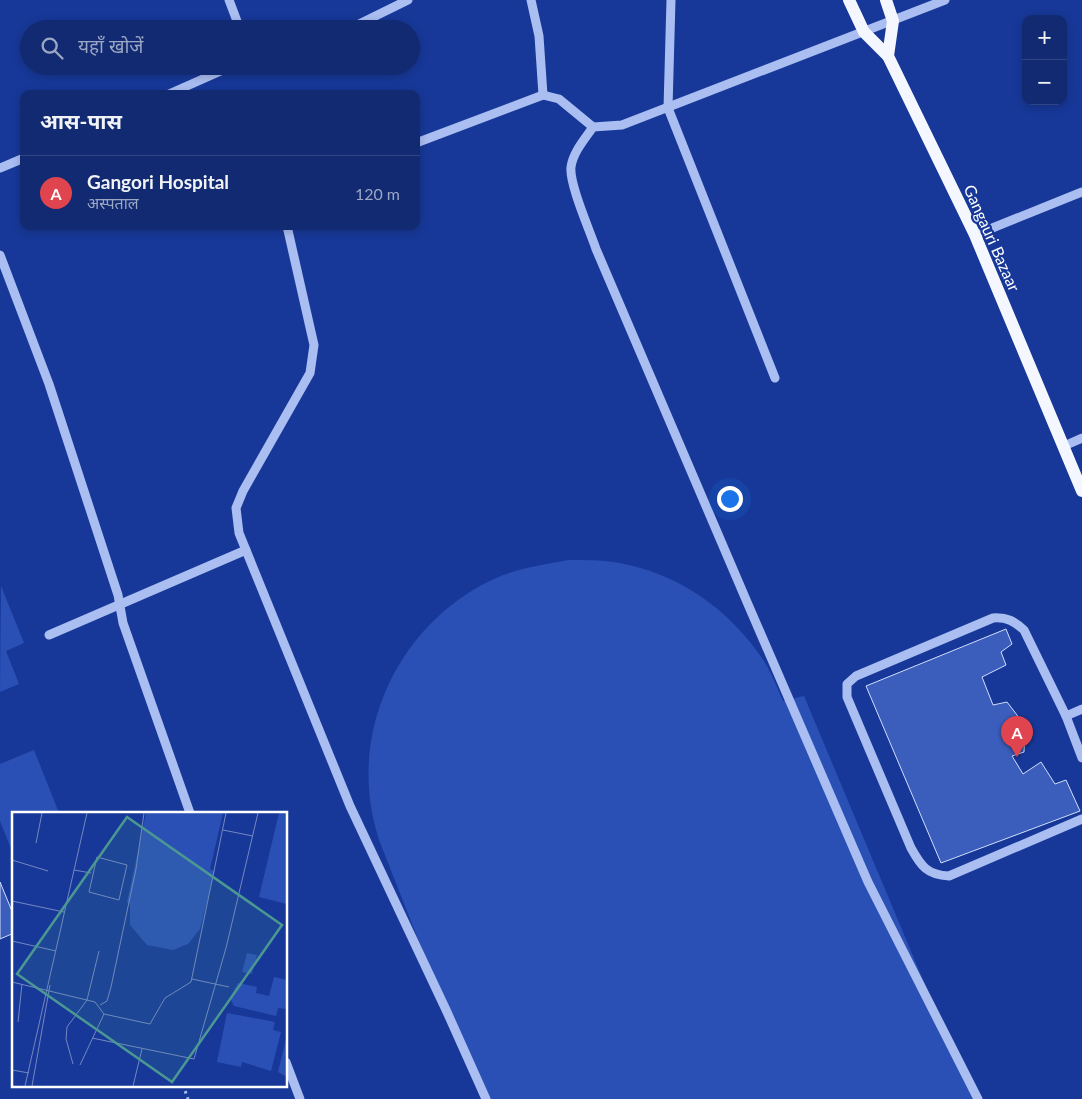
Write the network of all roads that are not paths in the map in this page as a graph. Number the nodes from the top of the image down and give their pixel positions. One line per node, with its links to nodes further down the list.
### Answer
1 (229, 0): 8 (street)
2 (408, 0): 9 (street)
3 (531, 0): 15 (street)
4 (671, 0): 16 (street)
5 (848, 0): 11 (main road)
6 (886, 0): 10 (main road)
7 (945, 0): 10 (street)
8 (237, 20)
9 (367, 20)
10 (893, 21): 11 (street); 12 (main road)
11 (864, 32): 12 (main road); 16 (street)
12 (888, 56): 23 (main road, Gangauri Bazaar)
13 (212, 75): 14 (street)
14 (179, 90)
15 (543, 95): 17 (street); 18 (street)
16 (668, 108): 17 (street); 25 (street)
17 (593, 126): 40 (street)
18 (420, 141)
19 (20, 160): 20 (street)
20 (0, 168)
21 (1082, 192): 23 (street)
22 (288, 230): 29 (street)
23 (975, 235): 27 (main road, Gangauri Bazaar)
24 (0, 255): 30 (street)
25 (775, 378)
26 (1082, 438): 27 (street)
27 (1064, 446): 28 (main road, Gangauri Bazaar)
28 (1082, 491)
29 (246, 550): 30 (street); 39 (street)
30 (120, 605): 31 (street); 35 (street)
31 (49, 636)
32 (1082, 709): 33 (street)
33 (1066, 716): 34 (street); 36 (street)
34 (1082, 758)
35 (190, 812)
36 (1082, 819)
37 (288, 1067): 38 (street)
38 (300, 1099)
39 (486, 1099)
40 (978, 1099)

